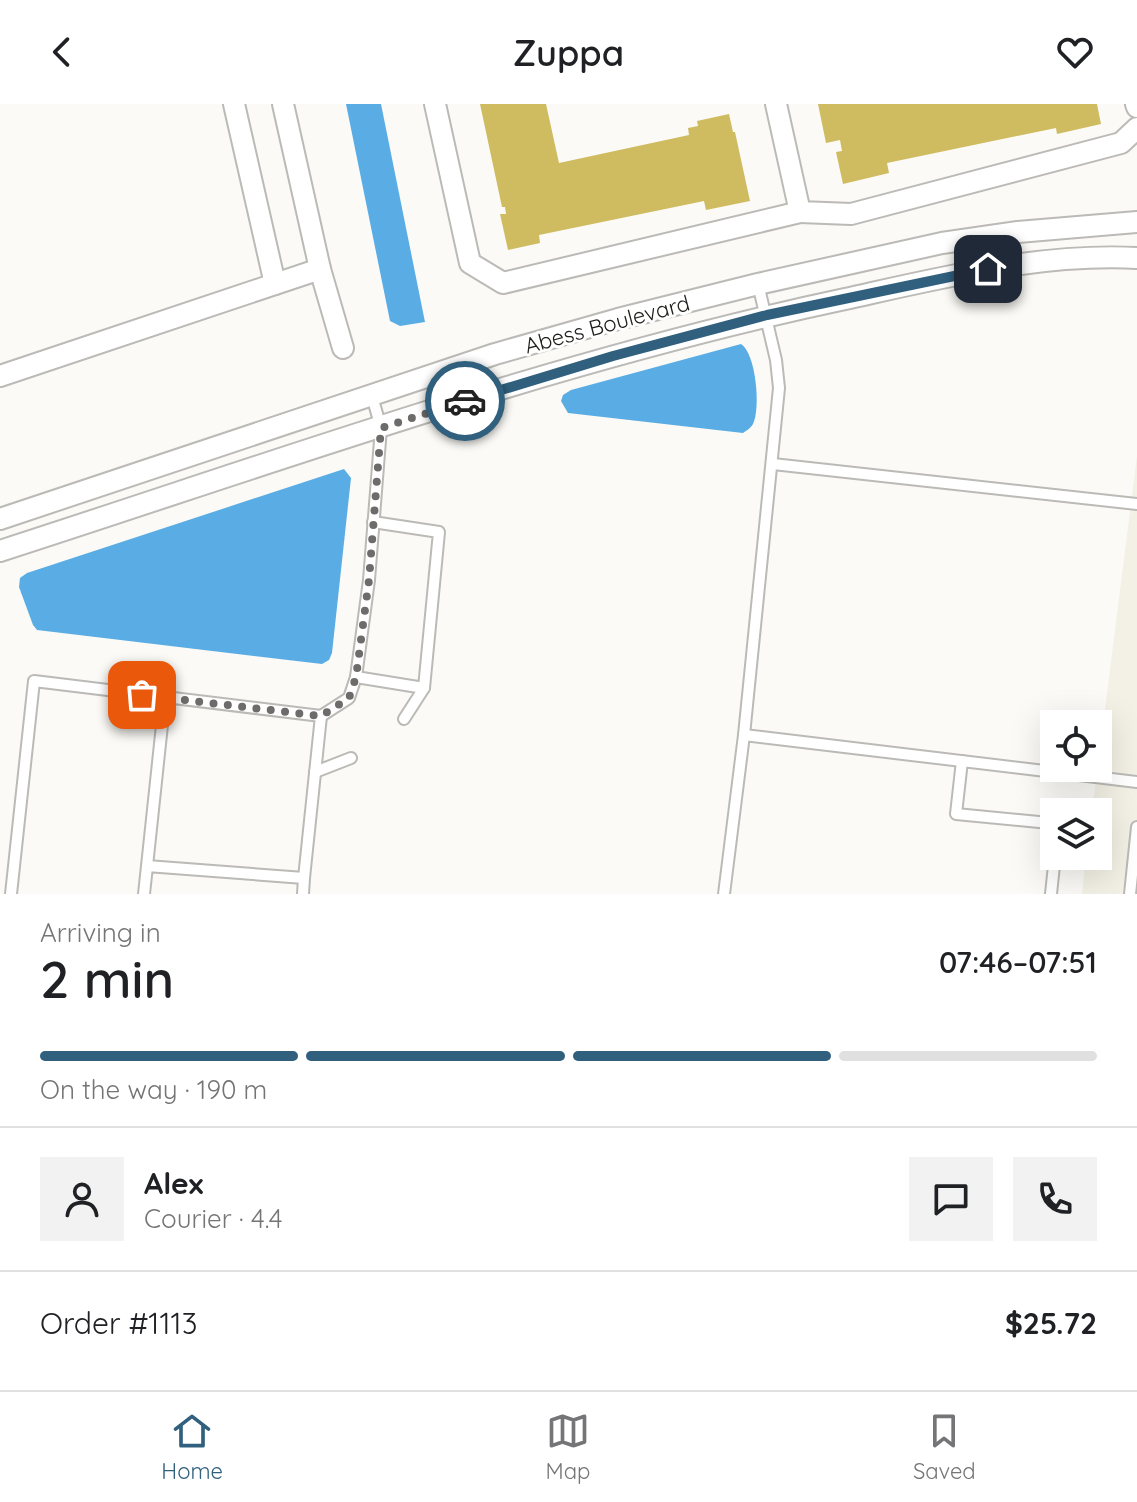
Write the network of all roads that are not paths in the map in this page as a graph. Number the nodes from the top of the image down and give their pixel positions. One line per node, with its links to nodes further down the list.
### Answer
1 (234, 104): 10 (street)
2 (283, 104): 9 (street)
3 (435, 104): 6 (street)
4 (776, 104): 6 (street)
5 (1137, 128): 6 (street)
6 (800, 212)
7 (1137, 222): 11 (street, Abess Boulevard)
8 (1137, 258): 12 (street, Abess Boulevard)
9 (320, 269): 10 (street); 13 (street)
10 (275, 284): 14 (street)
11 (758, 284): 12 (lane); 15 (street, Abess Boulevard)
12 (767, 315): 16 (street, Abess Boulevard); 17 (lane)
13 (343, 348)
14 (0, 376)
15 (372, 396): 16 (lane); 19 (street, Abess Boulevard)
16 (381, 428): 20 (lane); 21 (street, Abess Boulevard)
17 (773, 464): 18 (lane); 27 (lane)
18 (1137, 504)
19 (0, 519)
20 (373, 522): 22 (lane); 23 (lane)
21 (0, 551)
22 (356, 677): 23 (lane); 25 (lane)
23 (424, 688): 26 (lane)
24 (165, 697): 25 (lane); 34 (lane); 37 (lane)
25 (321, 716): 30 (lane)
26 (404, 719)
27 (744, 735): 29 (lane); 40 (lane)
28 (351, 758): 30 (lane)
29 (962, 761): 31 (lane); 32 (lane)
30 (315, 772): 36 (lane)
31 (1137, 782)
32 (1040, 822)
33 (1137, 827): 42 (lane)
34 (147, 866): 36 (lane); 38 (lane)
35 (1054, 870): 41 (lane)
36 (304, 878): 39 (lane)
37 (11, 894)
38 (144, 894)
39 (303, 894)
40 (724, 894)
41 (1051, 894)
42 (1130, 894)

